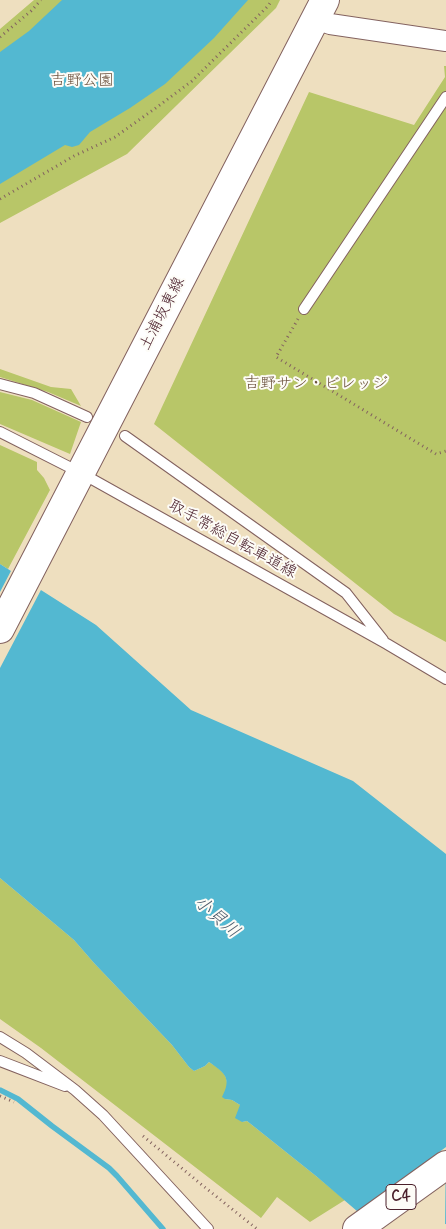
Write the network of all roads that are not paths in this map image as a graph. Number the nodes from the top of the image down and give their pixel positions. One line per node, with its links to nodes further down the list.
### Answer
1 (320, 10): 2 (street); 9 (main road, 土浦坂東線)
2 (446, 41)
3 (446, 97): 4 (lane)
4 (304, 309)
5 (0, 384): 6 (lane)
6 (87, 417)
7 (0, 432): 9 (lane, 取手常総自転車道線)
8 (125, 436): 11 (lane)
9 (79, 477): 10 (main road, 土浦坂東線); 11 (lane, 取手常総自転車道線)
10 (0, 629)
11 (387, 644): 12 (lane, 取手常総自転車道線)
12 (446, 679)
13 (0, 1036): 15 (lane)
14 (0, 1062): 15 (lane)
15 (75, 1090): 17 (lane)
16 (446, 1165): 18 (main road, C4)
17 (208, 1229)
18 (357, 1229)

